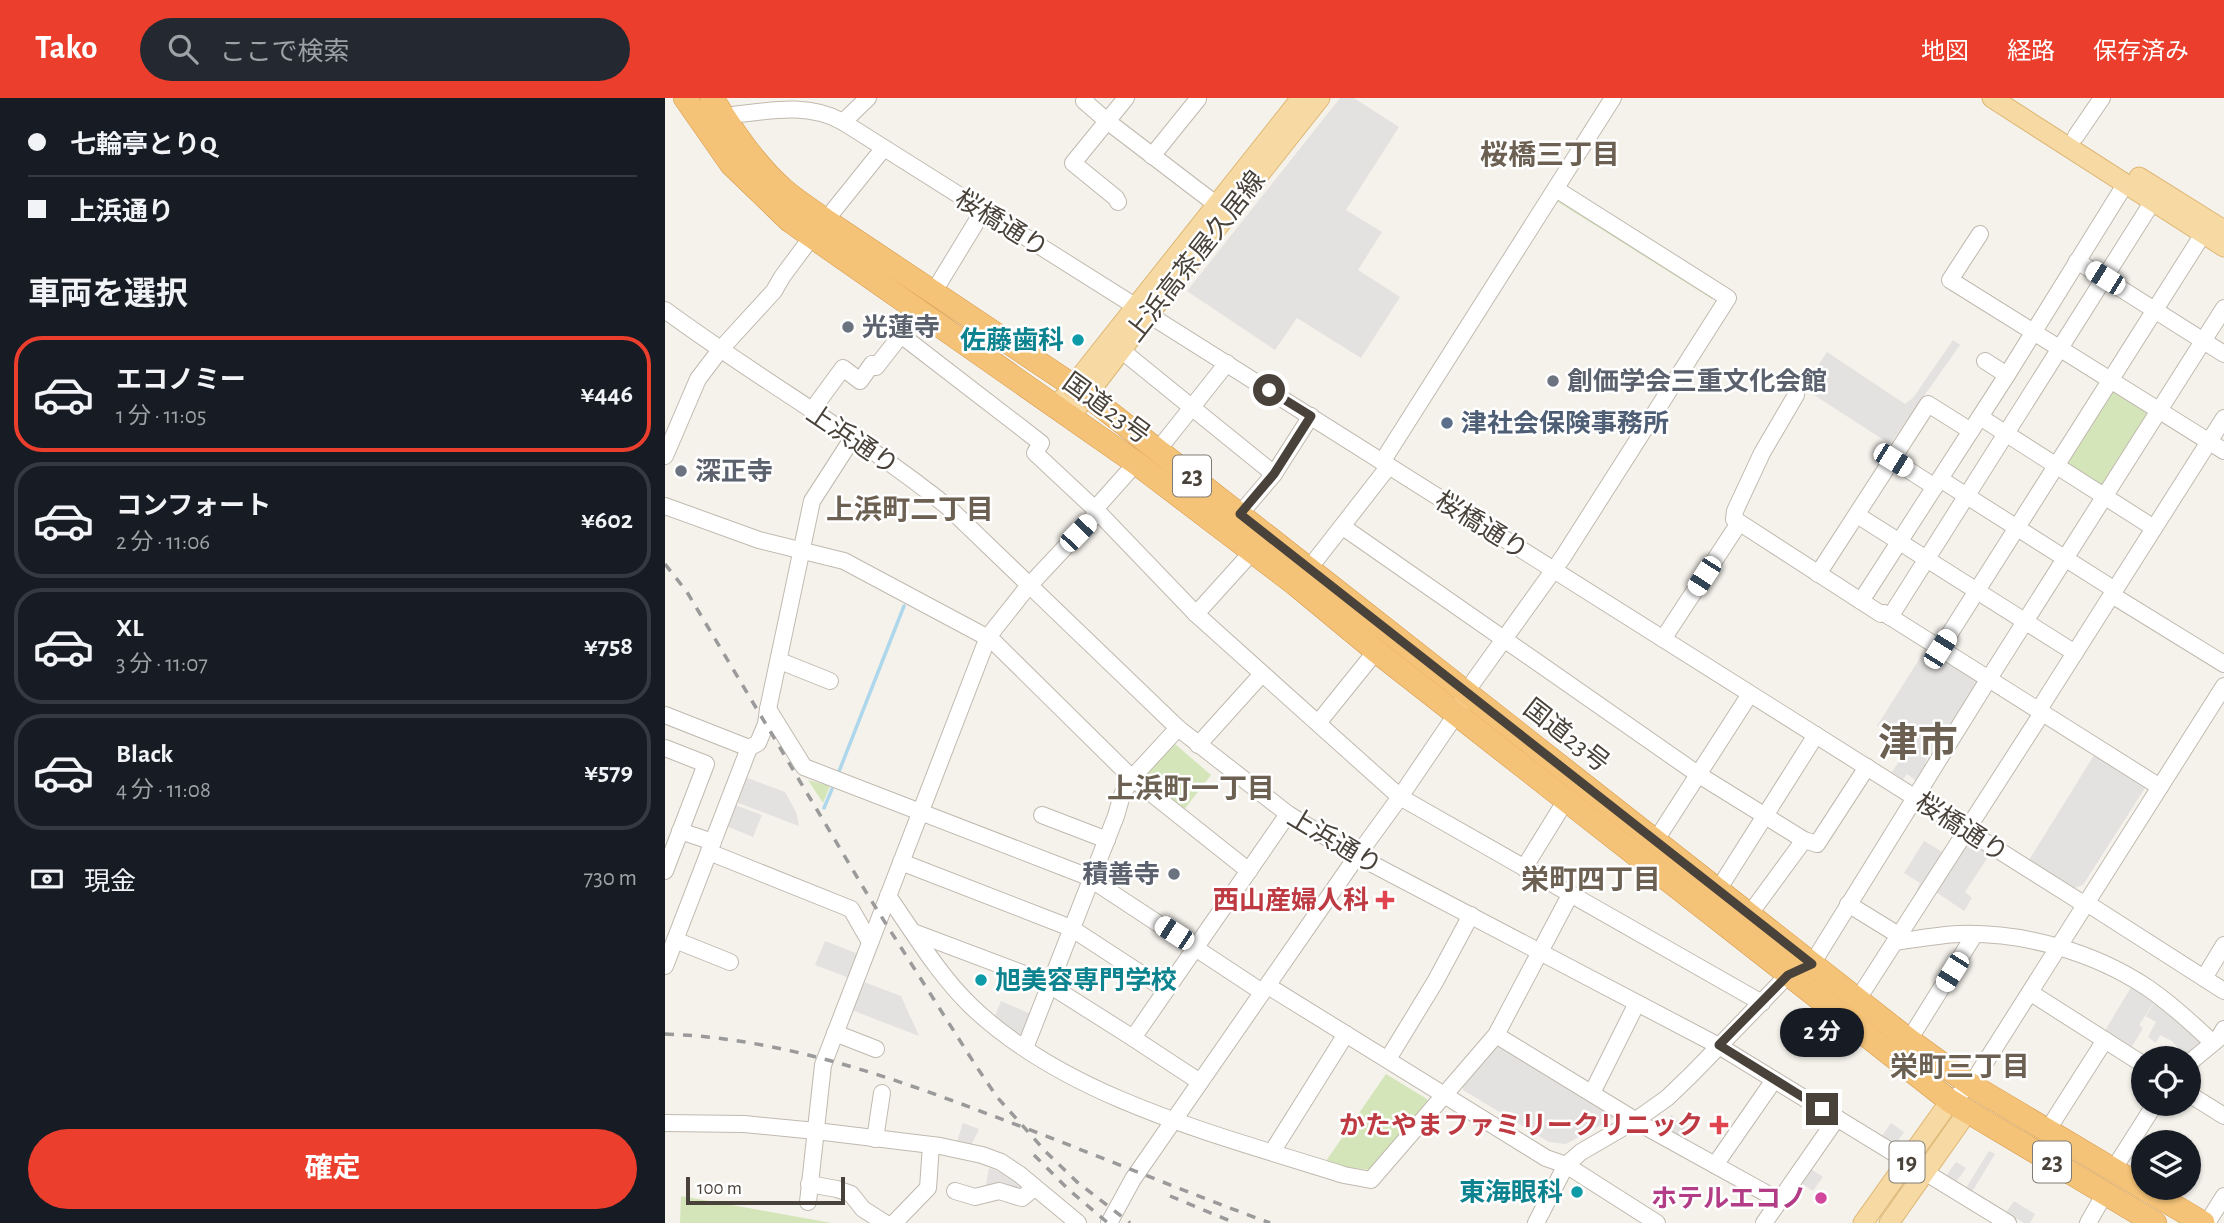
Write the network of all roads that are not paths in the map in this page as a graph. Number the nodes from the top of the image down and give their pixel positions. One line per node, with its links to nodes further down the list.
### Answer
1 (868, 98): 13 (street)
2 (1086, 98): 12 (street)
3 (1126, 98): 12 (street)
4 (1301, 98): 21 (main road, 上浜高茶屋久居線)
5 (1320, 98): 21 (main road, 上浜高茶屋久居線)
6 (1613, 98): 18 (street)
7 (1992, 98): 17 (main road)
8 (2018, 98): 14 (main road)
9 (2102, 98): 14 (street)
10 (1198, 99): 16 (street)
11 (706, 106): 13 (street, 桜橋通り); 23 (highway, 国道23号 / 23)
12 (1107, 121): 16 (street); 20 (street)
13 (843, 122): 15 (street, 桜橋通り)
14 (2076, 136): 24 (main road)
15 (883, 149): 22 (street, 桜橋通り); 23 (street)
16 (1152, 156): 21 (street)
17 (2126, 183): 19 (main road); 28 (street)
18 (1556, 189): 63 (street); 82 (street)
19 (2153, 201): 26 (main road); 29 (street)
20 (1118, 202)
21 (1223, 208): 34 (main road, 上浜高茶屋久居線)
22 (983, 211): 30 (street); 34 (street, 桜橋通り)
23 (819, 228): 30 (highway, 国道23号 / 23); 39 (street)
24 (2224, 230)
25 (1980, 234): 35 (street)
26 (2203, 234): 27 (main road); 32 (street)
27 (2224, 247)
28 (2077, 261): 29 (street); 35 (street)
29 (2105, 278): 32 (street); 38 (street)
30 (929, 303): 36 (street); 47 (highway, 国道23号 / 23); 50 (highway, 国道23号 / 23)
31 (2224, 308): 37 (street)
32 (2154, 309): 37 (street); 45 (street)
33 (665, 310): 39 (street, 上浜通り)
34 (1142, 310): 40 (main road, 上浜高茶屋久居線); 43 (street, 桜橋通り); 47 (main road, 上浜高茶屋久居線)
35 (2034, 332): 38 (street); 44 (street)
36 (906, 339): 49 (street); 70 (street)
37 (2204, 341): 41 (street); 51 (street)
38 (2060, 349): 45 (street); 55 (street)
39 (719, 350): 49 (street, 上浜通り); 60 (street)
40 (1121, 350): 47 (main road, 上浜高茶屋久居線); 48 (street)
41 (2224, 354)
42 (1985, 361): 44 (street)
43 (1227, 363): 48 (street); 52 (street, 桜橋通り)
44 (2007, 375): 54 (street)
45 (2110, 380): 51 (street); 64 (street)
46 (1797, 387): 73 (street)
47 (1080, 390): 50 (main road, 上浜高茶屋久居線); 58 (highway, 国道23号 / 23)
48 (1193, 407): 58 (street); 65 (street)
49 (812, 410): 56 (street, 上浜通り)
50 (1064, 411): 62 (highway, 国道23号 / 23)
51 (2159, 411): 57 (street); 68 (street)
52 (1311, 416): 63 (street, 桜橋通り); 65 (street)
53 (2224, 418): 57 (street)
54 (1975, 424): 55 (street); 61 (street); 66 (street)
55 (2007, 434): 64 (street); 67 (street)
56 (852, 439): 78 (street); 85 (street, 上浜通り)
57 (2209, 442): 59 (street); 76 (street)
58 (1158, 450): 71 (highway, 国道23号 / 23)
59 (2224, 451)
60 (665, 456)
61 (1893, 460): 66 (street); 72 (street)
62 (1136, 463): 70 (street); 79 (highway, 国道23号 / 23)
63 (1386, 464): 74 (street); 82 (street, 桜橋通り)
64 (2056, 465): 68 (street); 75 (street)
65 (1274, 474): 71 (street)
66 (1937, 483): 67 (street); 77 (street)
67 (1967, 496): 75 (street); 81 (street)
68 (2105, 496): 76 (street); 80 (street)
69 (665, 506): 78 (street)
70 (1096, 510): 85 (street); 89 (street)
71 (1240, 514): 84 (highway, 国道23号 / 23)
72 (1857, 515): 77 (street); 83 (street)
73 (1739, 523): 83 (street); 93 (street)
74 (1343, 527): 84 (street); 94 (street)
75 (2017, 527): 80 (street); 86 (street)
76 (2154, 528): 87 (street)
77 (1899, 542): 81 (street); 88 (street)
78 (801, 549): 92 (street); 98 (street)
79 (1251, 552): 84 (highway, 国道23号 / 23); 89 (street)
80 (2066, 558): 87 (street); 91 (street)
81 (1927, 559): 86 (street); 90 (street)
82 (1553, 569): 93 (street, 桜橋通り); 94 (street)
83 (1818, 574): 88 (street)
84 (1303, 577): 96 (highway, 国道23号 / 23); 104 (highway, 国道23号 / 23)
85 (1029, 585): 92 (street); 111 (street, 上浜通り)
86 (1977, 591): 91 (street); 95 (street)
87 (2113, 592): 97 (street); 99 (street)
88 (1861, 601): 90 (street)
89 (1196, 614): 100 (street)
90 (1890, 617): 95 (street)
91 (2025, 622): 97 (street); 101 (street)
92 (988, 637): 118 (street); 123 (street)
93 (1663, 639): 105 (street, 桜橋通り)
94 (1504, 640): 104 (street); 117 (street)
95 (1940, 649): 101 (street)
96 (1376, 651): 108 (highway, 国道23号 / 23); 110 (street)
97 (2075, 653): 107 (street)
98 (778, 664): 102 (street); 106 (street)
99 (2224, 664)
100 (1262, 674): 110 (street); 113 (street)
101 (1988, 680): 107 (street); 121 (street)
102 (830, 681)
103 (2224, 686): 119 (street)
104 (1466, 692): 108 (street); 129 (highway, 国道23号 / 23)
105 (1750, 694): 112 (street, 桜橋通り); 117 (street)
106 (768, 709): 115 (street); 123 (street)
107 (2040, 712): 119 (street); 127 (street)
108 (1457, 713): 120 (street); 122 (highway, 国道23号 / 23)
109 (665, 715): 115 (street)
110 (1318, 723): 120 (street)
111 (1178, 728): 113 (street, 上浜通り); 118 (street)
112 (1817, 735): 116 (street, 桜橋通り); 126 (street)
113 (1198, 745): 124 (street, 上浜通り)
114 (665, 748): 128 (street)
115 (749, 748): 132 (street)
116 (1867, 766): 121 (street, 桜橋通り); 130 (street)
117 (1699, 775): 126 (street); 129 (street)
118 (1132, 778): 131 (street); 137 (street)
119 (2160, 787): 142 (street)
120 (1401, 797): 133 (street); 135 (street)
121 (1916, 797): 127 (street, 桜橋通り); 143 (street)
122 (1566, 800): 135 (street); 159 (highway, 国道23号 / 23)
123 (920, 813): 134 (street); 138 (street)
124 (1288, 814): 133 (street, 上浜通り); 137 (street)
125 (1042, 815): 131 (street)
126 (1765, 816): 130 (street); 139 (street)
127 (1966, 830): 142 (street, 桜橋通り); 150 (street)
128 (680, 831): 132 (street); 136 (street)
129 (1656, 840): 139 (highway, 国道23号 / 23)
130 (1804, 840): 145 (street)
131 (1107, 841): 138 (street)
132 (711, 847): 149 (street); 151 (street)
133 (1357, 856): 144 (street, 上浜通り); 162 (street)
134 (901, 862): 141 (street); 146 (street)
135 (1524, 868): 140 (street)
136 (665, 871)
137 (1249, 871): 153 (street)
138 (1091, 879): 146 (street); 153 (street)
139 (1718, 890): 145 (highway, 国道23号 / 23)
140 (1570, 895): 155 (street); 168 (street)
141 (888, 896): 147 (street); 151 (street)
142 (2085, 902): 154 (street); 160 (street, 桜橋通り)
143 (1848, 904): 150 (street); 157 (street)
144 (1472, 915): 155 (street, 上浜通り); 182 (street)
145 (1749, 915): 157 (highway, 国道23号 / 23)
146 (1071, 928): 161 (street); 163 (street)
147 (913, 932): 161 (street); 178 (street)
148 (1975, 934): 150 (street); 154 (street); 174 (street)
149 (672, 938): 156 (street); 158 (street)
150 (1898, 939): 166 (street)
151 (870, 942): 170 (street)
152 (2224, 945): 160 (street)
153 (1195, 947): 162 (street); 163 (street)
154 (2058, 947): 165 (street); 176 (street)
155 (1540, 952): 167 (street, 上浜通り); 172 (street)
156 (730, 962)
157 (1812, 964): 159 (street); 166 (highway, 国道23号 / 23)
158 (665, 966)
159 (1788, 975): 168 (street); 190 (highway, 国道23号 / 23)
160 (2204, 978): 164 (street, 桜橋通り)
161 (1050, 986): 173 (street); 178 (street)
162 (1262, 987): 171 (street); 184 (street)
163 (1166, 990): 173 (street)
164 (2224, 990)
165 (2031, 993): 175 (street); 185 (street)
166 (1858, 999): 174 (highway, 国道23号 / 23)
167 (1637, 1003): 177 (street, 上浜通り); 187 (street)
168 (1762, 1003): 177 (street)
169 (2224, 1029): 176 (street)
170 (835, 1033): 179 (street); 197 (street)
171 (1346, 1034): 182 (street); 201 (street)
172 (1496, 1035): 187 (street); 188 (street)
173 (1133, 1038): 184 (street)
174 (1909, 1040): 185 (highway, 国道23号 / 23)
175 (2105, 1040): 181 (street); 198 (street)
176 (2213, 1043): 180 (street)
177 (1719, 1045): 183 (street, 上浜通り); 195 (street)
178 (1025, 1048): 194 (street)
179 (876, 1049)
180 (2201, 1053)
181 (2131, 1057)
182 (1388, 1059): 188 (street)
183 (1774, 1080): 193 (street, 上浜通り); 204 (street)
184 (1200, 1082): 194 (street)
185 (1971, 1085): 190 (street); 198 (highway, 国道23号 / 23)
186 (882, 1093): 199 (street)
187 (1592, 1093): 195 (street)
188 (1445, 1094): 201 (street); 203 (street)
189 (2201, 1102): 192 (street)
190 (1959, 1106): 202 (main road, 19); 206 (main road, 19); 210 (highway, 国道23号 / 23)
191 (2147, 1116): 205 (street)
192 (2224, 1116)
193 (1837, 1118): 202 (street, 上浜通り); 213 (street)
194 (1173, 1120): 201 (street); 218 (street)
195 (1636, 1120): 203 (street); 204 (street)
196 (665, 1123): 197 (street)
197 (816, 1131): 199 (street); 215 (street)
198 (2047, 1131): 205 (highway, 国道23号 / 23)
199 (876, 1139): 200 (street)
200 (931, 1145): 208 (street); 216 (street)
201 (1272, 1152)
202 (1907, 1161): 206 (street, 上浜通り); 222 (main road, 19)
203 (1566, 1165): 219 (street); 220 (street)
204 (1715, 1165): 213 (street)
205 (2113, 1170): 207 (highway, 国道23号 / 23)
206 (1925, 1172): 214 (street, 上浜通り); 223 (main road, 19)
207 (2131, 1180)
208 (1034, 1188): 209 (street); 217 (street)
209 (955, 1191)
210 (2104, 1195): 224 (street); 225 (highway, 国道23号 / 23)
211 (2224, 1196): 226 (street)
212 (2165, 1200): 226 (highway, 国道23号 / 23)
213 (1780, 1201): 221 (street)
214 (1997, 1221)
215 (885, 1223)
216 (894, 1223)
217 (1078, 1223)
218 (1109, 1223)
219 (1536, 1223)
220 (1657, 1223)
221 (1764, 1223)
222 (1863, 1223)
223 (1889, 1223)
224 (2088, 1223)
225 (2155, 1223)
226 (2205, 1223)

